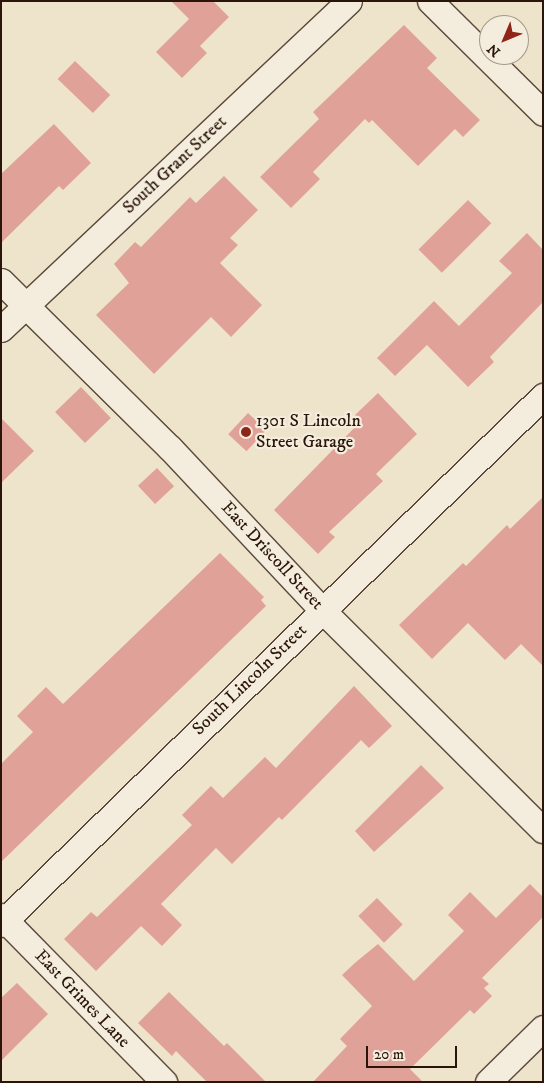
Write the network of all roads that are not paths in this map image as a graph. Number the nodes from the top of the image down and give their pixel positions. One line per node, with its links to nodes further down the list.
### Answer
1 (349, 1): 5 (street, South Grant Street)
2 (430, 1): 3 (street)
3 (543, 113)
4 (1, 281): 5 (street, East Driscoll Street)
5 (25, 306): 6 (street, South Grant Street); 8 (street, East Driscoll Street)
6 (1, 329)
7 (543, 396): 8 (street, South Lincoln Street)
8 (322, 610): 9 (street, East Driscoll Street); 10 (street, South Lincoln Street)
9 (543, 830)
10 (3, 920): 12 (street, East Grimes Lane)
11 (543, 1028): 13 (street)
12 (164, 1082)
13 (488, 1082)

